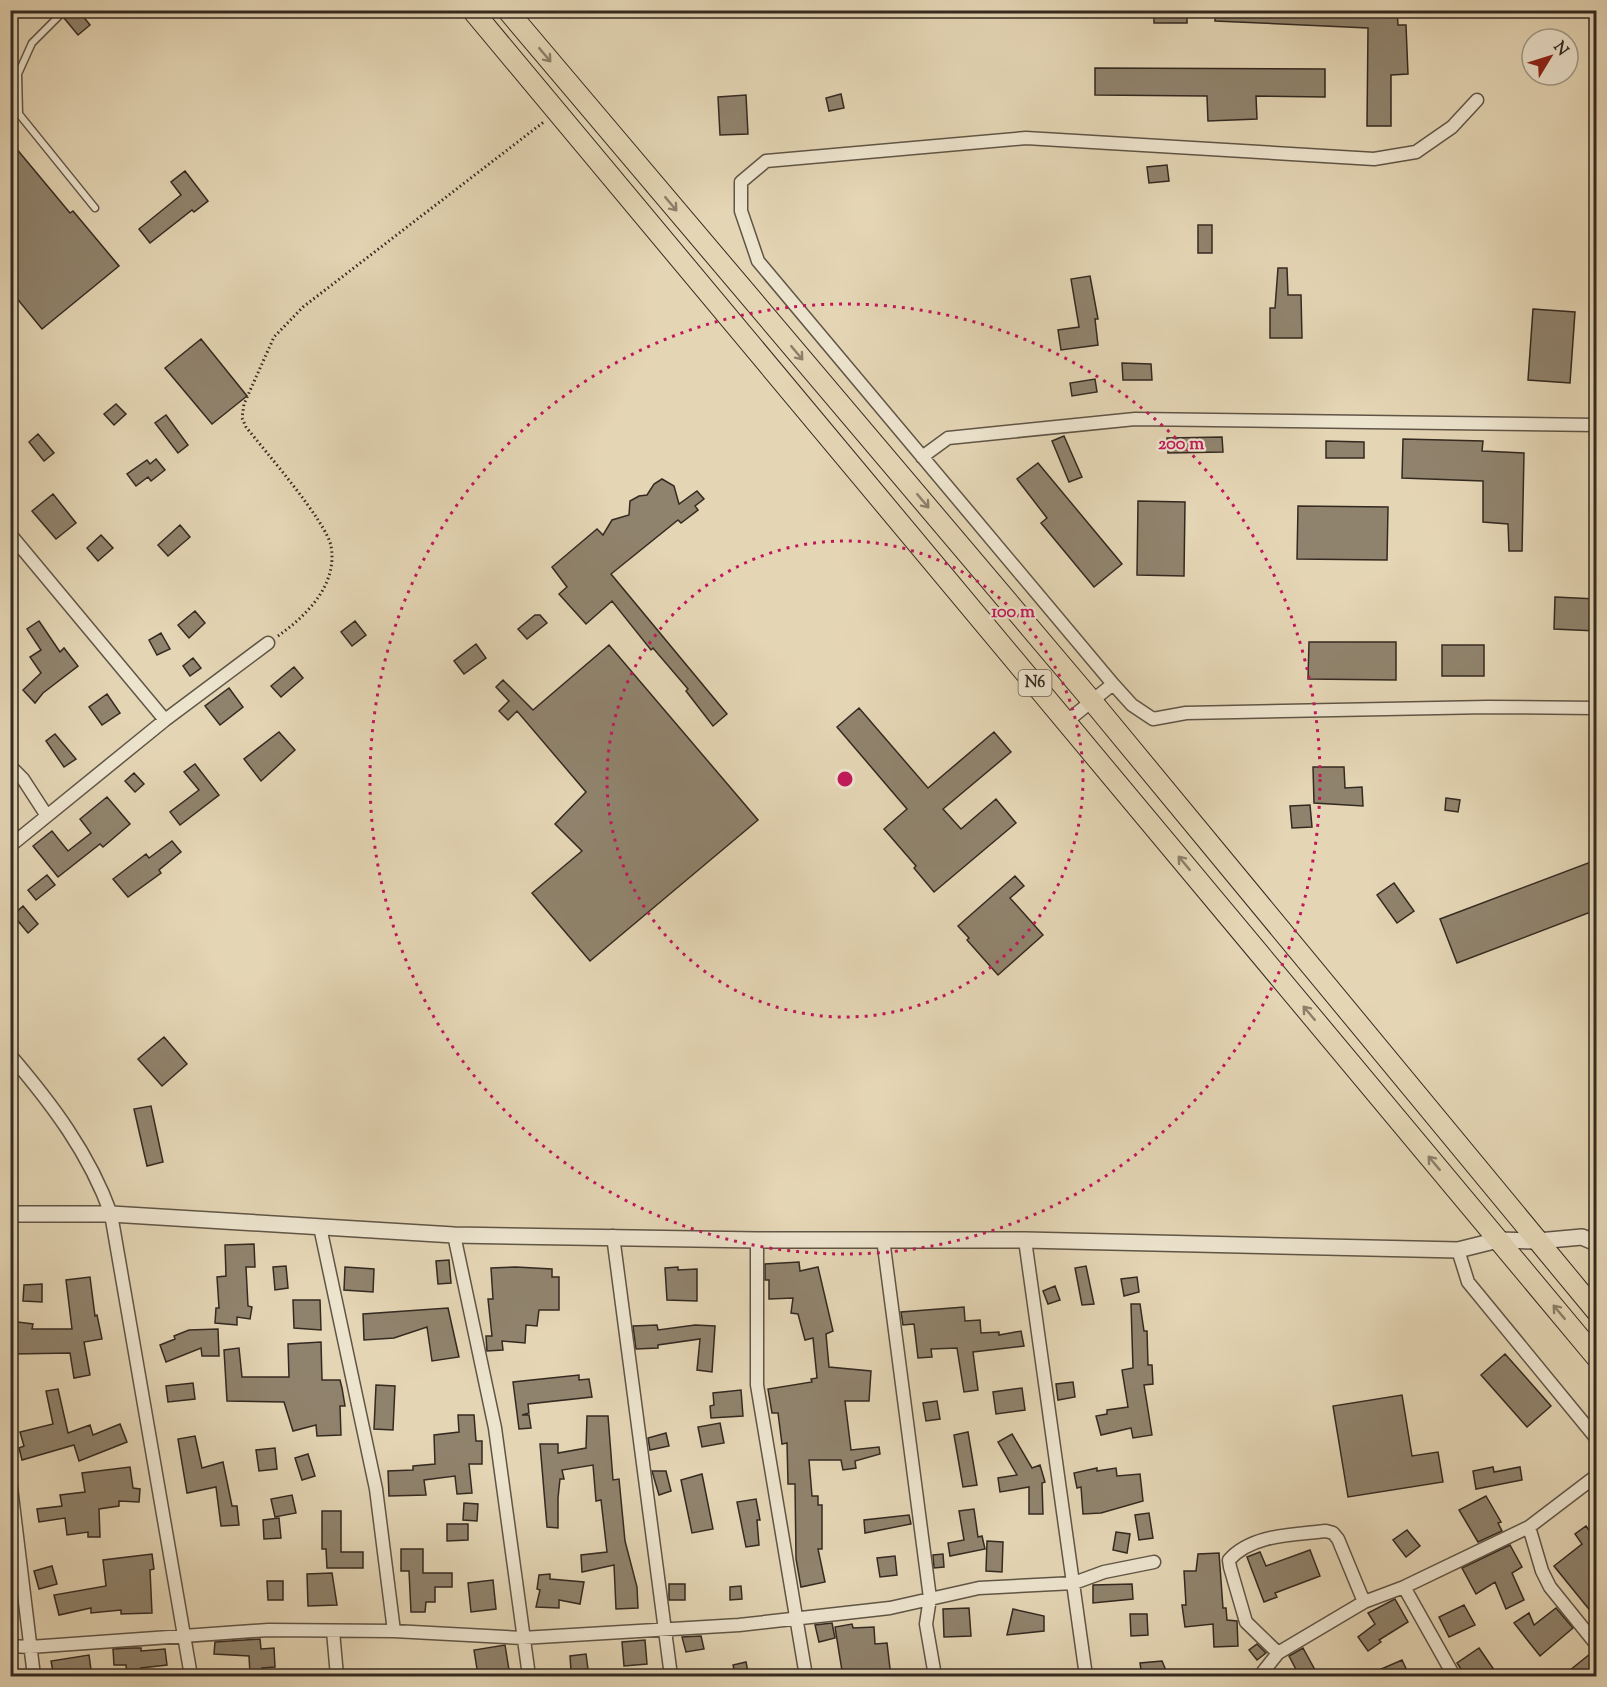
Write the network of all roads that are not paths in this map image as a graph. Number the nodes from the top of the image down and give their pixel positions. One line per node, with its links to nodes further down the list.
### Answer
1 (65, 10): 5 (lane)
2 (472, 10): 14 (highway, N6)
3 (507, 10): 11 (highway, N6, one-way to 11)
4 (1477, 100): 7 (street)
5 (95, 208)
6 (1596, 425): 7 (street)
7 (922, 456): 10 (street)
8 (10, 534): 13 (street)
9 (268, 644): 13 (street)
10 (1113, 684): 11 (street); 12 (street)
11 (1092, 700): 14 (street); 28 (highway, N6)
12 (1596, 708)
13 (165, 720): 16 (street)
14 (1066, 722): 27 (highway, N6, one-way to 14)
15 (10, 765): 16 (street)
16 (46, 816): 17 (street)
17 (10, 846)
18 (10, 1055): 20 (street)
19 (10, 1214): 20 (street)
20 (111, 1214): 21 (street); 46 (street)
21 (320, 1227): 22 (street); 45 (street)
22 (454, 1235): 23 (street); 47 (street)
23 (613, 1236): 25 (street); 43 (street)
24 (882, 1239): 25 (street); 26 (street); 40 (street)
25 (757, 1240): 42 (street)
26 (1025, 1240): 30 (street); 38 (street)
27 (1498, 1240): 28 (street); 30 (street); 32 (highway, N6, one-way to 27)
28 (1538, 1241): 29 (street); 31 (highway, N6)
29 (1596, 1243)
30 (1458, 1250): 33 (street)
31 (1596, 1311)
32 (1596, 1357)
33 (1596, 1438)
34 (1596, 1476): 36 (street)
35 (10, 1479): 50 (street)
36 (1529, 1527): 39 (street); 48 (street)
37 (1154, 1562): 38 (street)
38 (1074, 1583): 40 (street); 59 (street)
39 (1404, 1587): 41 (street); 61 (street)
40 (930, 1598): 42 (street); 58 (street)
41 (1364, 1602): 51 (street); 51 (street)
42 (796, 1618): 43 (street); 57 (street)
43 (664, 1629): 47 (street); 56 (street)
44 (333, 1631): 45 (street); 46 (street); 54 (street)
45 (394, 1631): 47 (street)
46 (184, 1634): 50 (street); 53 (street)
47 (522, 1638): 55 (street)
48 (1596, 1644)
49 (10, 1646): 50 (street)
50 (30, 1647): 52 (street)
51 (1278, 1653): 60 (street)
52 (34, 1677)
53 (191, 1677)
54 (337, 1677)
55 (529, 1677)
56 (671, 1677)
57 (806, 1677)
58 (934, 1677)
59 (1086, 1677)
60 (1263, 1677)
61 (1454, 1677)

